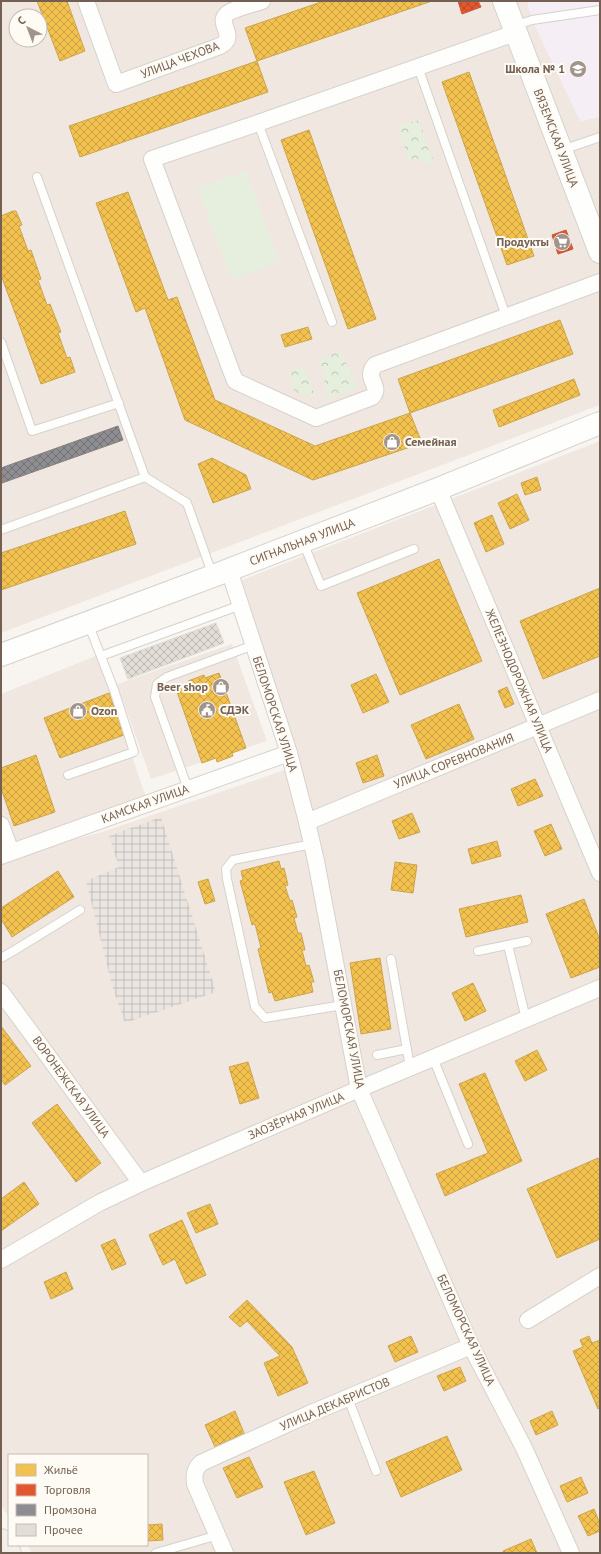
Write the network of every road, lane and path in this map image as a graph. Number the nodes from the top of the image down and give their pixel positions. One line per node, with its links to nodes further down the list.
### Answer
1 (86, 1): 2 (street, УЛИЦА ЧЕХОВА)
2 (262, 1)
3 (504, 1): 5 (street, ВЯЗЕМСКАЯ УЛИЦА)
4 (600, 10): 5 (lane)
5 (514, 30): 6 (street); 9 (street, ВЯЗЕМСКАЯ УЛИЦА)
6 (418, 67): 7 (street); 13 (lane)
7 (258, 123): 13 (street); 14 (lane)
8 (600, 137): 9 (lane)
9 (561, 151): 11 (street, ВЯЗЕМСКАЯ УЛИЦА)
10 (37, 177): 16 (lane)
11 (600, 252)
12 (600, 282): 13 (street)
13 (506, 316)
14 (332, 322)
15 (1, 342): 16 (lane)
16 (119, 403): 18 (lane)
17 (600, 423): 19 (street, СИГНАЛЬНАЯ УЛИЦА)
18 (145, 477): 20 (lane); 23 (lane)
19 (438, 489): 21 (street, СИГНАЛЬНАЯ УЛИЦА); 30 (street, ЖЕЛЕЗНОДОРОЖНАЯ УЛИЦА)
20 (1, 530)
21 (303, 541): 22 (lane); 23 (street, СИГНАЛЬНАЯ УЛИЦА)
22 (414, 549)
23 (221, 573): 24 (street, БЕЛОМОРСКАЯ УЛИЦА); 25 (street, СИГНАЛЬНАЯ УЛИЦА)
24 (241, 605): 26 (street, БЕЛОМОРСКАЯ УЛИЦА); 28 (lane)
25 (88, 622): 27 (street, СИГНАЛЬНАЯ УЛИЦА); 28 (lane)
26 (254, 645): 31 (street, БЕЛОМОРСКАЯ УЛИЦА); 33 (lane)
27 (1, 655)
28 (100, 656): 32 (lane)
29 (600, 700): 30 (street, УЛИЦА СОРЕВНОВАНИЯ)
30 (538, 726): 34 (street, УЛИЦА СОРЕВНОВАНИЯ); 38 (street, ЖЕЛЕЗНОДОРОЖНАЯ УЛИЦА)
31 (289, 753): 33 (street, КАМСКАЯ УЛИЦА); 34 (street, БЕЛОМОРСКАЯ УЛИЦА)
32 (68, 776)
33 (188, 789): 37 (street, КАМСКАЯ УЛИЦА)
34 (307, 822): 36 (street, БЕЛОМОРСКАЯ УЛИЦА)
35 (1, 825): 37 (street)
36 (312, 844): 47 (street, БЕЛОМОРСКАЯ УЛИЦА); 47 (lane)
37 (6, 854)
38 (600, 873)
39 (80, 910): 43 (lane)
40 (527, 941): 41 (lane)
41 (508, 945): 42 (lane); 48 (lane)
42 (478, 951)
43 (1, 958)
44 (391, 959): 49 (lane)
45 (600, 988): 48 (street, ЗАОЗЁРНАЯ УЛИЦА)
46 (1, 992): 55 (street, ВОРОНЕЖСКАЯ УЛИЦА)
47 (343, 1005): 53 (street, БЕЛОМОРСКАЯ УЛИЦА)
48 (526, 1018): 51 (street, ЗАОЗЁРНАЯ УЛИЦА)
49 (407, 1049): 50 (lane); 52 (lane)
50 (377, 1055)
51 (433, 1058): 52 (street, ЗАОЗЁРНАЯ УЛИЦА); 54 (lane)
52 (410, 1067): 53 (street, ЗАОЗЁРНАЯ УЛИЦА)
53 (359, 1088): 55 (street, ЗАОЗЁРНАЯ УЛИЦА); 59 (street, БЕЛОМОРСКАЯ УЛИЦА)
54 (468, 1144)
55 (141, 1183): 56 (street, ЗАОЗЁРНАЯ УЛИЦА)
56 (1, 1260)
57 (600, 1276): 58 (street)
58 (528, 1320)
59 (471, 1346): 60 (street, УЛИЦА ДЕКАБРИСТОВ); 67 (street, БЕЛОМОРСКАЯ УЛИЦА)
60 (348, 1398): 61 (lane); 62 (street, УЛИЦА ДЕКАБРИСТОВ)
61 (376, 1471)
62 (218, 1536): 65 (lane); 66 (street)
63 (1, 1540): 64 (main road)
64 (10, 1553)
65 (156, 1553)
66 (225, 1553)
67 (571, 1553)

